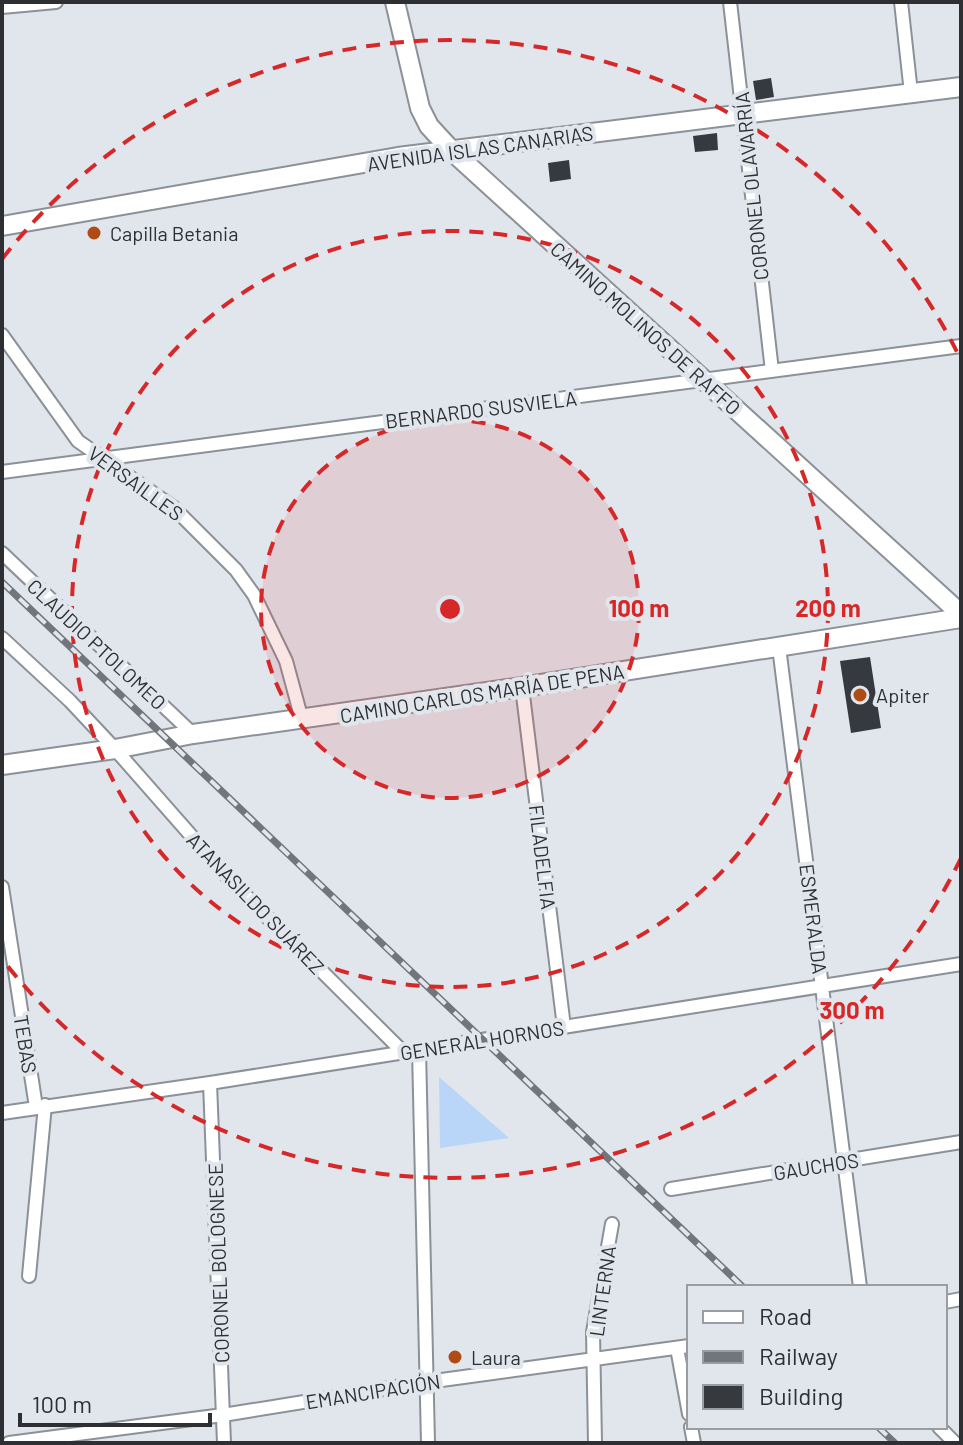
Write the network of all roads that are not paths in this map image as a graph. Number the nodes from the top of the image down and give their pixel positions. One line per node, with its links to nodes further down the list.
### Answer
1 (56, 2): 5 (street)
2 (395, 2): 9 (street, CAMINO MOLINOS DE RAFFO)
3 (730, 2): 8 (street, CORONEL OLAVARRÍA)
4 (901, 2): 7 (street)
5 (2, 7)
6 (961, 87): 7 (street, AVENIDA ISLAS CANARIAS)
7 (911, 93): 8 (street, AVENIDA ISLAS CANARIAS)
8 (743, 114): 9 (street, AVENIDA ISLAS CANARIAS); 13 (street, CORONEL OLAVARRÍA)
9 (452, 151): 10 (street, AVENIDA ISLAS CANARIAS); 14 (street, CAMINO MOLINOS DE RAFFO)
10 (2, 226)
11 (2, 335): 15 (street, VERSAILLES)
12 (961, 346): 13 (street, BERNARDO SUSVIELA)
13 (772, 371): 14 (street, BERNARDO SUSVIELA)
14 (702, 380): 15 (street, BERNARDO SUSVIELA); 18 (street, CAMINO MOLINOS DE RAFFO)
15 (102, 458): 16 (street, BERNARDO SUSVIELA); 22 (street, VERSAILLES)
16 (2, 472)
17 (2, 553): 23 (street, CLAUDIO PTOLOMEO)
18 (961, 616): 20 (street, CAMINO CARLOS MARÍA DE PENA)
19 (2, 638): 24 (street, ATANASILDO SUÁREZ)
20 (779, 647): 21 (street, CAMINO CARLOS MARÍA DE PENA); 28 (street, ESMERALDA)
21 (522, 687): 22 (street, CAMINO CARLOS MARÍA DE PENA); 29 (street, FILADELFIA)
22 (302, 720): 23 (street, CAMINO CARLOS MARÍA DE PENA)
23 (193, 734): 24 (street, CAMINO CARLOS MARÍA DE PENA)
24 (115, 749): 25 (street, CAMINO CARLOS MARÍA DE PENA); 31 (street, ATANASILDO SUÁREZ)
25 (2, 765)
26 (2, 887): 33 (street, TEBAS)
27 (961, 964): 28 (street, GENERAL HORNOS)
28 (823, 985): 29 (street, GENERAL HORNOS); 36 (street, ESMERALDA)
29 (564, 1027): 30 (street, GENERAL HORNOS)
30 (419, 1050): 31 (street, GENERAL HORNOS); 43 (street)
31 (403, 1052): 32 (street, GENERAL HORNOS)
32 (210, 1083): 33 (street, GENERAL HORNOS); 45 (street, CORONEL BOLOGNESE)
33 (41, 1106): 34 (street, GENERAL HORNOS); 39 (street, TEBAS)
34 (2, 1113)
35 (961, 1142): 36 (street, GAUCHOS)
36 (843, 1161): 37 (street, GAUCHOS); 40 (street, ESMERALDA)
37 (671, 1189)
38 (612, 1224): 42 (street, LINTERNA)
39 (29, 1276)
40 (860, 1285)
41 (683, 1347): 42 (street, EMANCIPACIÓN); 44 (street)
42 (594, 1359): 43 (street, EMANCIPACIÓN); 49 (street, LINTERNA)
43 (427, 1382): 45 (street, EMANCIPACIÓN); 48 (street)
44 (687, 1392)
45 (223, 1415): 46 (street, EMANCIPACIÓN); 47 (street, CORONEL BOLOGNESE)
46 (9, 1443)
47 (224, 1443)
48 (428, 1443)
49 (595, 1443)

